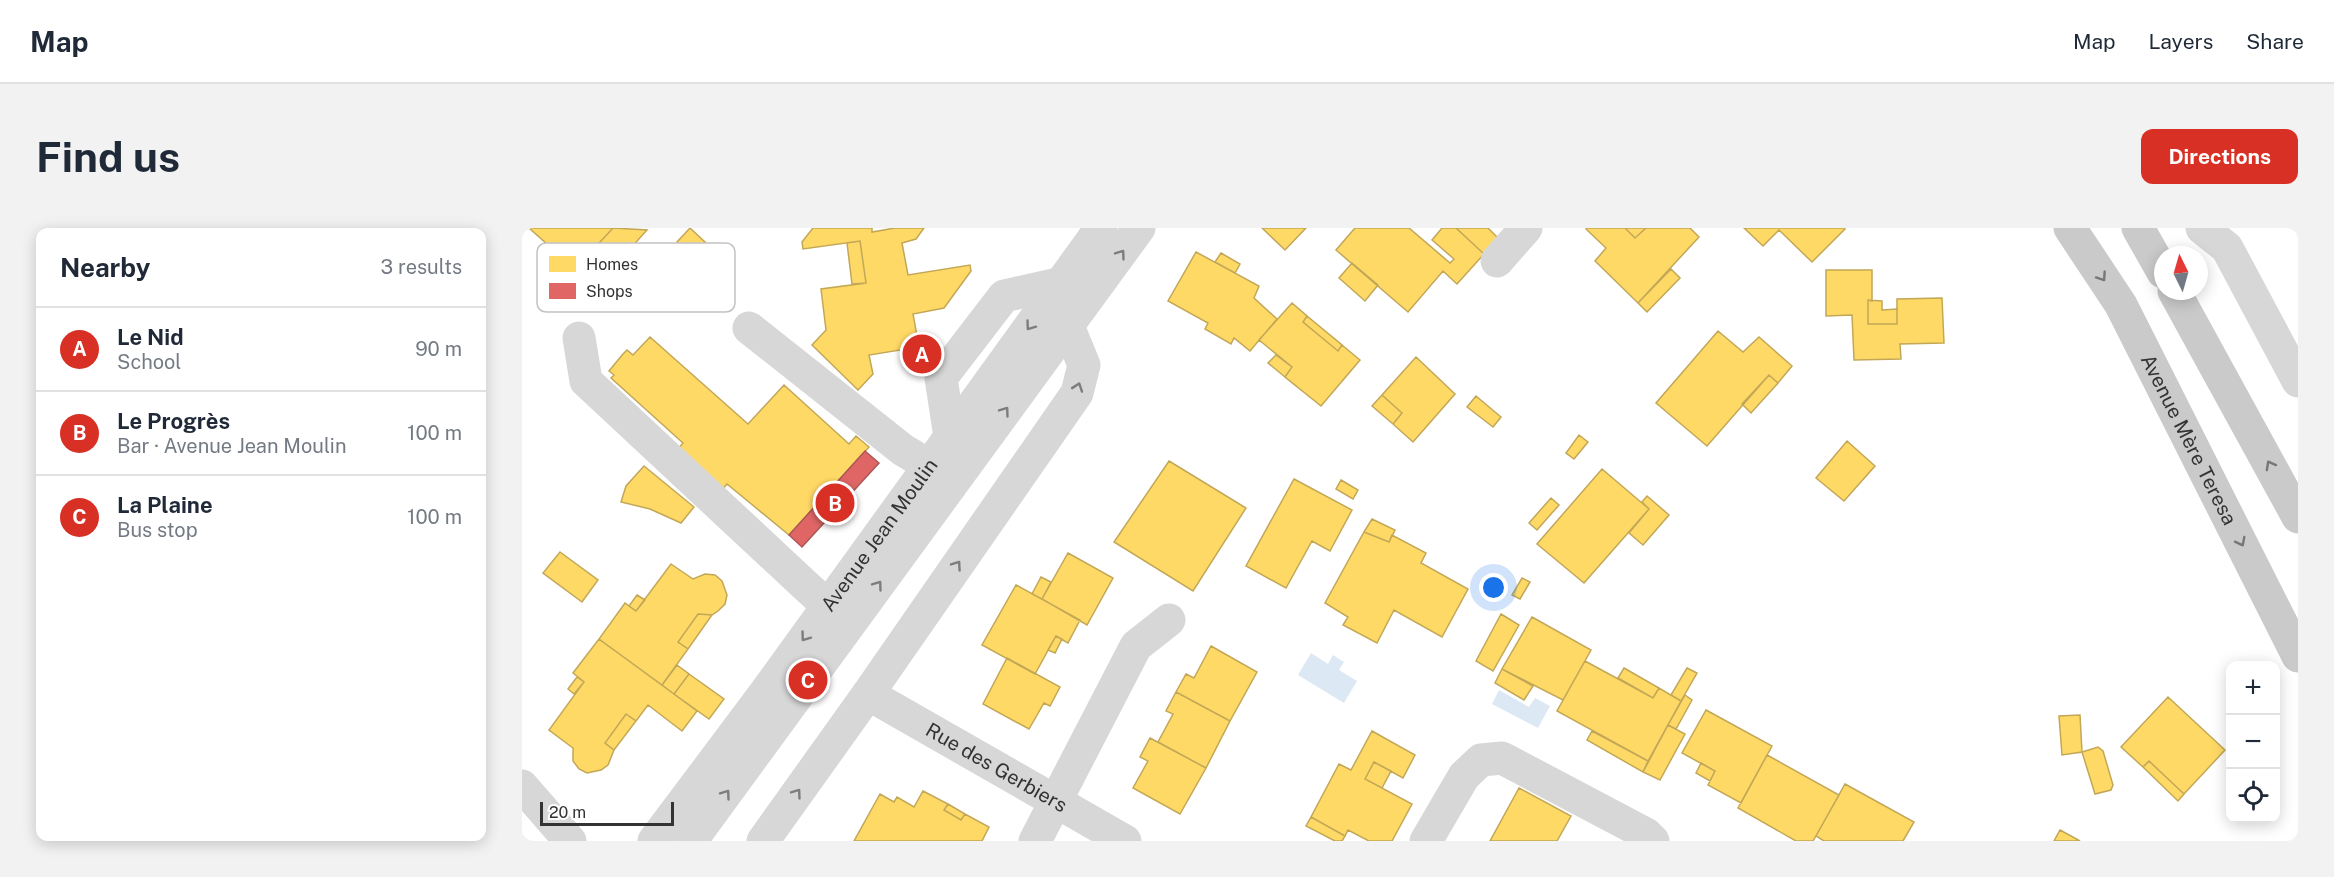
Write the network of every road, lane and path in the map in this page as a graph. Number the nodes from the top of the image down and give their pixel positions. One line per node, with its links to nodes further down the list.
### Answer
1 (1101, 228): 14 (street, Avenue Jean Moulin)
2 (1139, 228): 10 (street, Avenue Jean Moulin, one-way to 2)
3 (1526, 228): 8 (street)
4 (2070, 228): 19 (main road, Avenue Mère Teresa, one-way to 19)
5 (2138, 228): 7 (main road)
6 (2218, 234): 13 (street)
7 (2154, 256)
8 (1497, 261)
9 (2179, 300): 16 (main road, one-way to 9)
10 (1068, 326): 14 (street, Avenue Jean Moulin, one-way to 10); 20 (street, one-way to 10)
11 (749, 328): 15 (street)
12 (579, 338): 17 (street)
13 (2298, 381)
14 (962, 445): 15 (street, Avenue Jean Moulin)
15 (942, 473): 17 (street, Avenue Jean Moulin)
16 (2298, 517)
17 (840, 612): 24 (street, Avenue Jean Moulin, one-way to 24); 25 (street, Avenue Jean Moulin, one-way to 17)
18 (1169, 620): 22 (street)
19 (2298, 656)
20 (868, 694): 22 (street, Rue des Gerbiers); 26 (street, one-way to 20)
21 (522, 786): 23 (street)
22 (1055, 802): 27 (street); 28 (street, Rue des Gerbiers)
23 (570, 841)
24 (654, 841)
25 (691, 841)
26 (763, 841)
27 (1035, 841)
28 (1125, 841)
29 (1426, 841): 30 (street)
30 (1653, 841)

